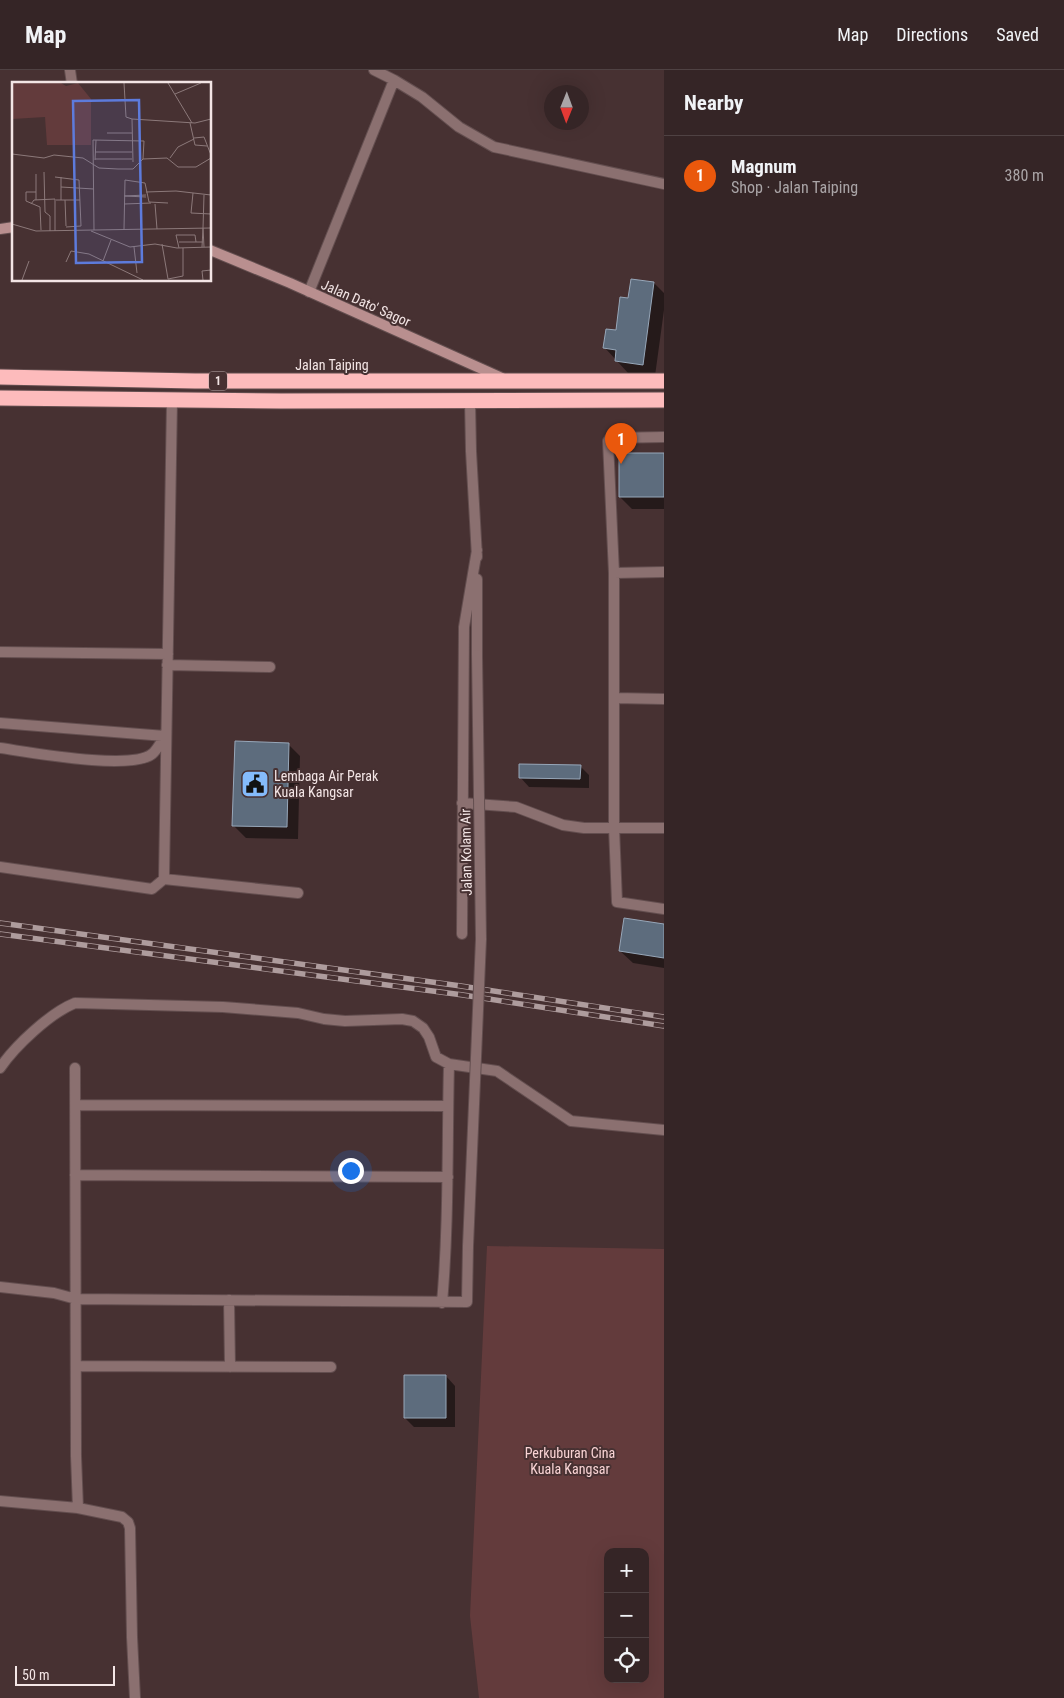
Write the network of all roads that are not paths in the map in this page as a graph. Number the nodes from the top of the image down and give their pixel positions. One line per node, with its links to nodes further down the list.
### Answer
1 (374, 70): 2 (street)
2 (394, 80): 3 (street); 5 (street)
3 (664, 184)
4 (211, 250): 5 (main road, Jalan Dato' Sagor)
5 (309, 292): 10 (main road, Jalan Dato' Sagor)
6 (0, 376): 7 (highway, Jalan Taiping / 1)
7 (132, 380): 8 (highway, Jalan Taiping / 1); 12 (highway)
8 (436, 381): 10 (highway, Jalan Taiping / 1); 14 (highway)
9 (664, 381): 10 (highway, Jalan Taiping / 1)
10 (510, 382)
11 (0, 398): 12 (highway, 1)
12 (172, 400): 14 (highway, 1); 20 (street)
13 (664, 400): 14 (highway, 1)
14 (470, 401): 16 (street, Jalan Kolam Air)
15 (664, 437): 18 (street)
16 (477, 550): 27 (street); 46 (street, Jalan Kolam Air, bridge)
17 (664, 572): 18 (street)
18 (614, 573): 22 (street)
19 (0, 652): 20 (street)
20 (167, 659): 21 (street); 25 (street)
21 (270, 667)
22 (615, 698): 23 (street); 28 (street)
23 (664, 699)
24 (0, 723): 25 (street)
25 (165, 736): 26 (street); 31 (street)
26 (0, 748)
27 (462, 803): 28 (street); 34 (street)
28 (614, 827): 29 (street); 33 (street)
29 (664, 828)
30 (0, 868): 31 (street)
31 (164, 880): 32 (street)
32 (298, 893)
33 (664, 910)
34 (462, 934)
35 (449, 1064): 36 (street); 39 (street); 40 (street)
36 (0, 1068)
37 (75, 1068): 38 (street)
38 (75, 1105): 39 (street); 41 (street)
39 (448, 1106): 42 (street)
40 (664, 1130)
41 (76, 1175): 42 (street); 44 (street)
42 (448, 1177): 46 (street)
43 (0, 1287): 44 (street)
44 (76, 1299): 45 (street); 47 (street)
45 (229, 1300): 46 (street); 48 (street)
46 (442, 1303)
47 (76, 1366): 48 (street); 51 (street)
48 (230, 1367): 49 (street)
49 (331, 1368)
50 (0, 1501): 51 (street)
51 (78, 1508): 52 (street)
52 (135, 1698)

